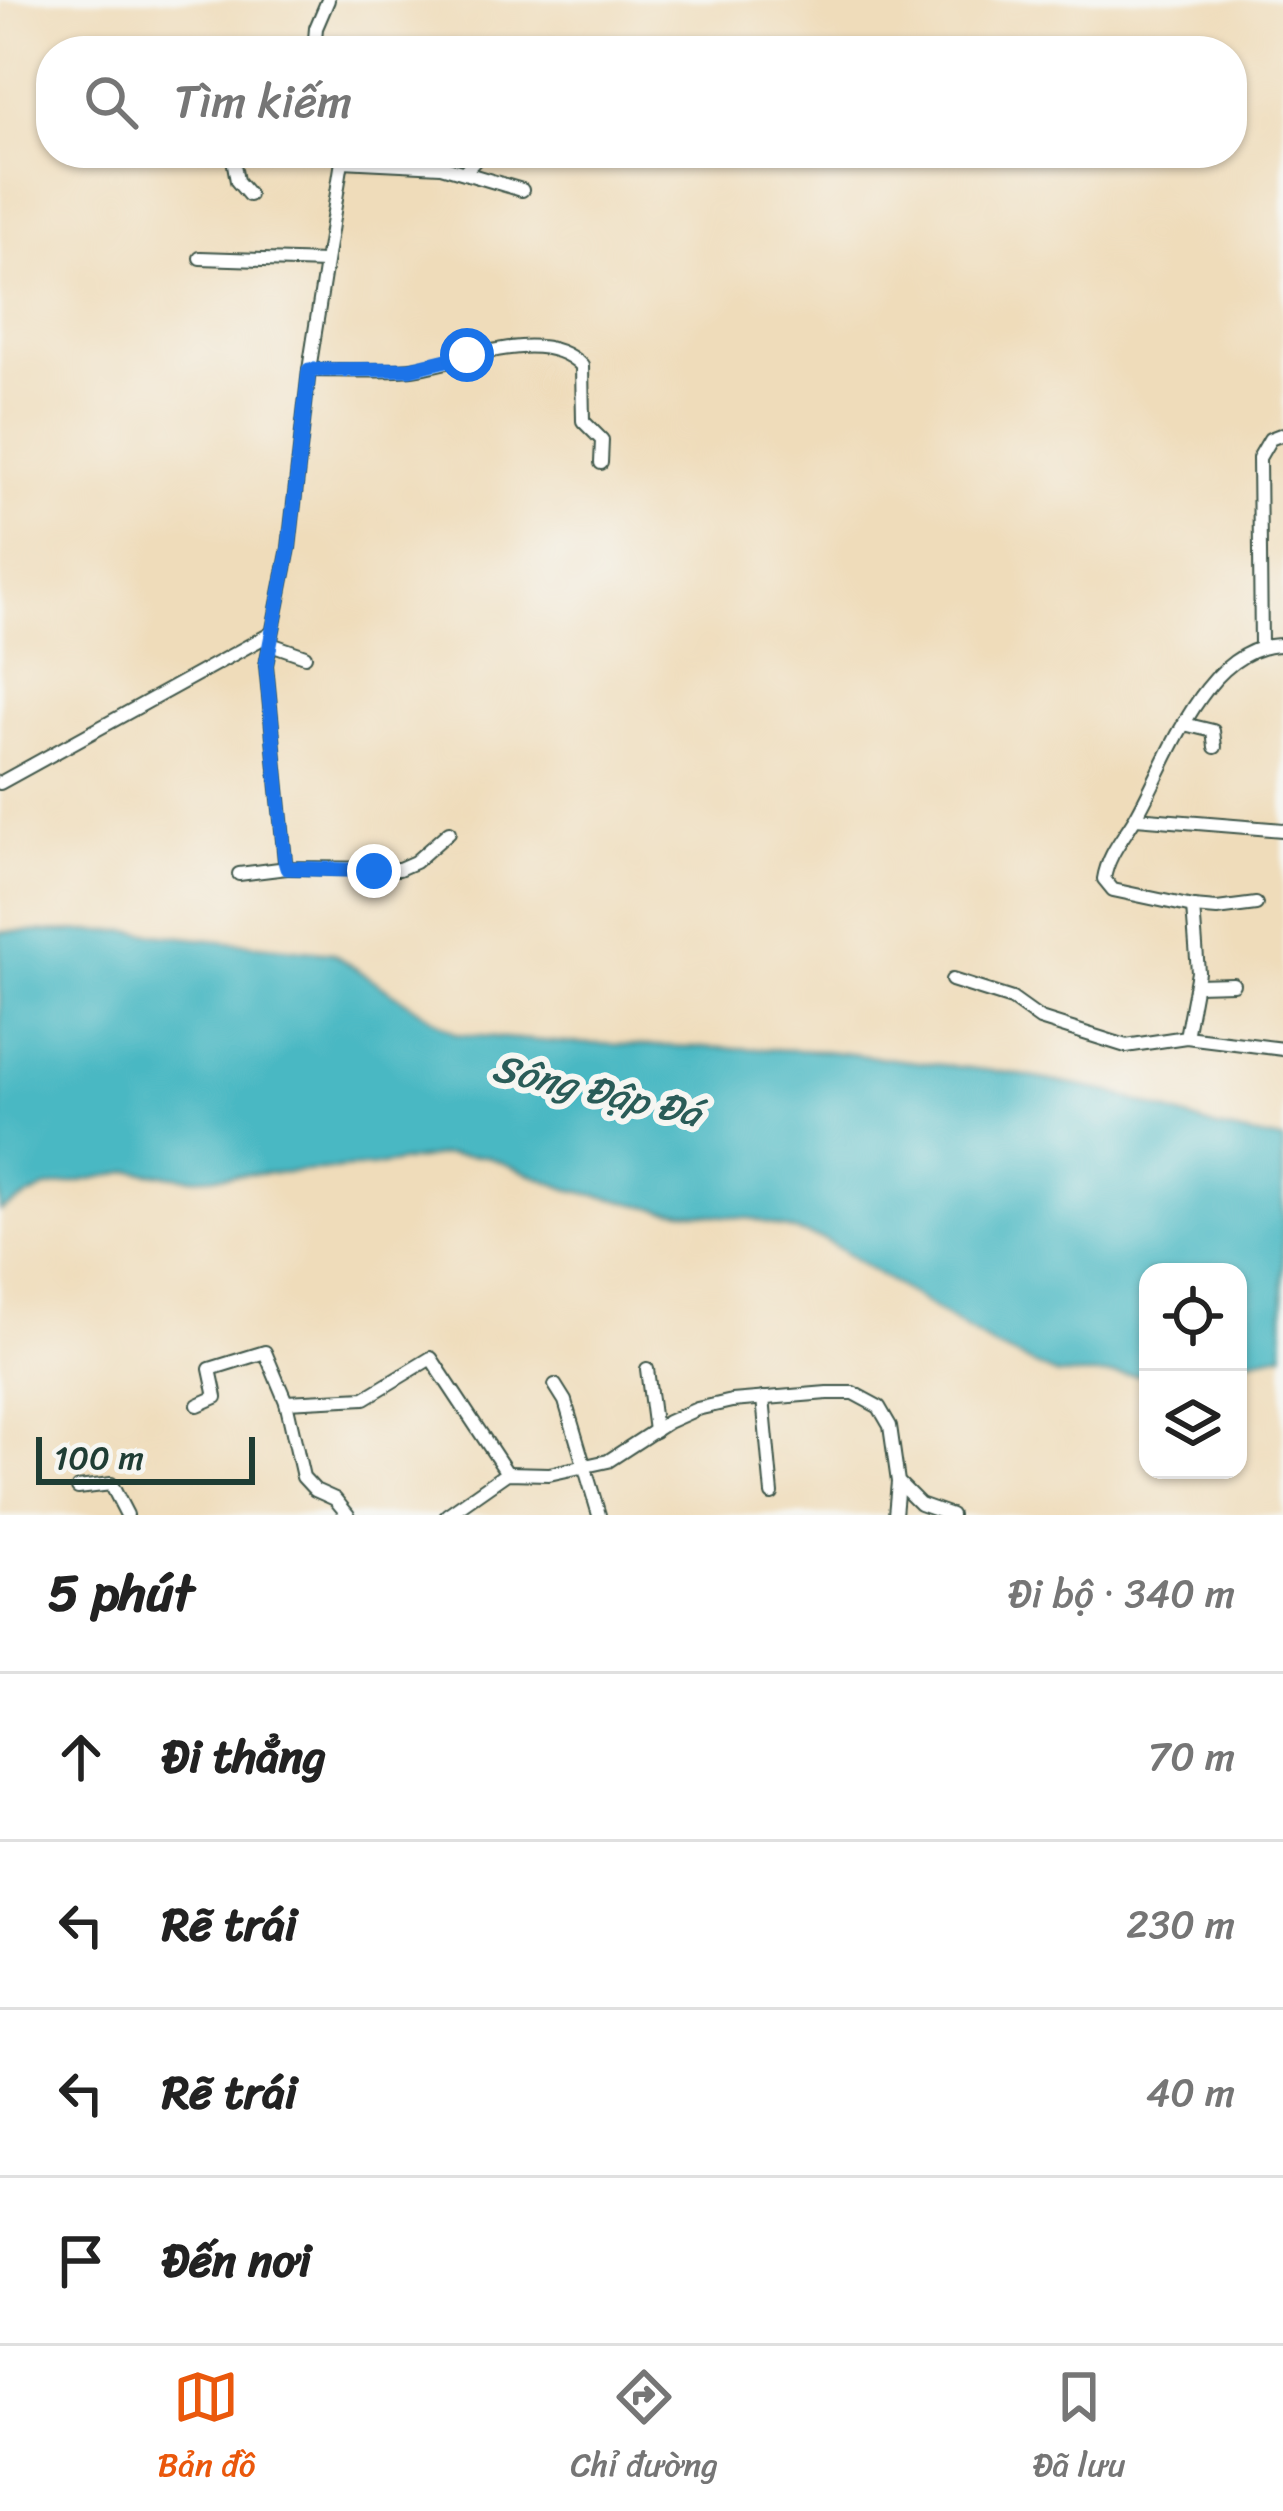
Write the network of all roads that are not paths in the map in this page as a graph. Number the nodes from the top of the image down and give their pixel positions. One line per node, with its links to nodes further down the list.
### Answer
1 (328, 0): 2 (street)
2 (315, 36)
3 (235, 168): 9 (street)
4 (338, 168): 11 (street)
5 (445, 168): 7 (street)
6 (468, 168): 7 (street)
7 (464, 172): 8 (street)
8 (522, 190)
9 (249, 195)
10 (200, 258): 11 (street)
11 (325, 262): 12 (street)
12 (309, 370): 14 (street); 15 (street)
13 (1283, 434): 16 (street)
14 (601, 464)
15 (270, 638): 18 (street); 21 (street); 25 (street)
16 (1261, 645): 17 (street); 19 (street)
17 (1283, 645)
18 (305, 656)
19 (1184, 724): 20 (street); 22 (street)
20 (1215, 747)
21 (0, 783)
22 (1136, 818): 23 (street); 28 (street)
23 (1283, 830)
24 (448, 832): 25 (street)
25 (287, 868): 26 (street)
26 (239, 874)
27 (1256, 904): 28 (street)
28 (1193, 907): 31 (street)
29 (952, 980): 32 (street)
30 (1233, 984): 31 (street)
31 (1196, 985): 32 (street)
32 (1186, 1037): 33 (street)
33 (1283, 1049)
34 (646, 1370): 39 (street)
35 (555, 1385): 40 (street)
36 (763, 1398): 39 (street); 42 (street); 44 (street)
37 (286, 1402): 38 (street); 41 (street); 47 (street)
38 (198, 1405)
39 (655, 1431): 40 (street)
40 (585, 1467): 41 (street); 49 (street)
41 (507, 1473): 45 (street)
42 (898, 1482): 50 (street); 51 (street)
43 (78, 1488): 46 (street)
44 (772, 1494)
45 (463, 1510): 48 (street)
46 (128, 1515)
47 (348, 1515)
48 (447, 1515)
49 (598, 1515)
50 (895, 1515)
51 (950, 1515)

